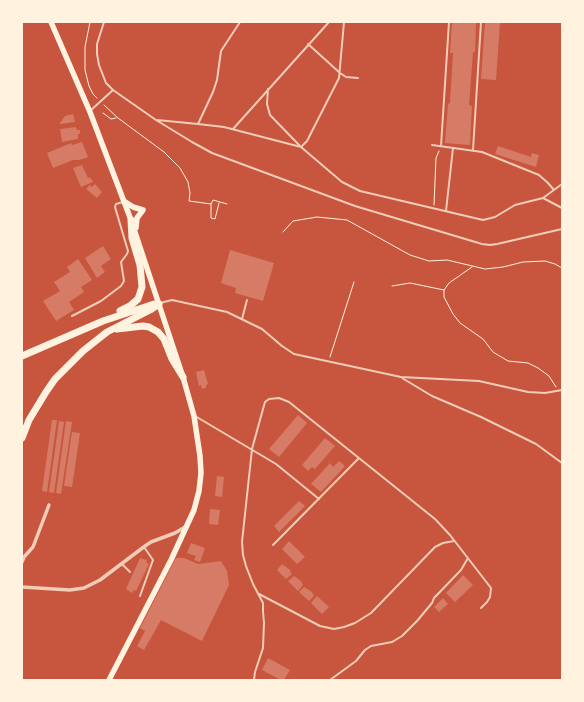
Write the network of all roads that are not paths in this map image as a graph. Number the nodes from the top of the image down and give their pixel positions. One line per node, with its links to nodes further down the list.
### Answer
1 (51, 22): 13 (main road)
2 (104, 22): 12 (lane)
3 (240, 22): 15 (lane)
4 (329, 22): 8 (lane)
5 (344, 22): 9 (lane)
6 (449, 22): 18 (lane)
7 (481, 22): 21 (lane)
8 (308, 44): 9 (lane); 11 (lane)
9 (340, 73): 10 (lane); 19 (lane)
10 (358, 78)
11 (268, 89): 16 (lane); 19 (lane)
12 (113, 90): 13 (lane); 14 (lane)
13 (90, 112): 25 (main road)
14 (156, 120): 15 (lane); 29 (lane)
15 (198, 124): 16 (lane)
16 (232, 129): 19 (lane)
17 (432, 145): 18 (lane)
18 (441, 146): 20 (lane)
19 (301, 147): 27 (lane)
20 (453, 148): 21 (lane); 27 (lane)
21 (473, 150): 23 (lane)
22 (561, 186): 23 (lane)
23 (554, 190): 24 (lane)
24 (543, 198): 26 (lane); 27 (lane)
25 (124, 201): 28 (main road); 30 (main road); 33 (lane)
26 (562, 208)
27 (446, 211)
28 (132, 220): 30 (main road); 35 (highway)
29 (562, 229)
30 (136, 234): 32 (main road)
31 (247, 300): 34 (lane)
32 (159, 304): 34 (lane); 35 (highway); 36 (highway); 38 (main road)
33 (72, 316)
34 (242, 319): 39 (lane)
35 (103, 321): 37 (highway)
36 (107, 332): 38 (highway); 42 (highway)
37 (22, 356)
38 (183, 377): 41 (main road)
39 (401, 377): 40 (lane); 45 (lane)
40 (562, 390)
41 (194, 416): 43 (lane); 48 (main road)
42 (22, 438)
43 (252, 449): 44 (lane); 46 (lane); 59 (lane)
44 (359, 458): 46 (lane); 51 (lane)
45 (562, 463)
46 (319, 499): 52 (lane)
47 (49, 505): 55 (street)
48 (187, 525): 49 (street); 50 (main road)
49 (175, 533): 50 (street); 53 (street)
50 (179, 541): 62 (main road)
51 (454, 541): 54 (lane); 59 (lane)
52 (273, 545)
53 (143, 546): 56 (street); 60 (lane)
54 (468, 558): 61 (lane); 64 (lane)
55 (22, 562)
56 (121, 564): 57 (lane); 58 (street)
57 (130, 572)
58 (22, 587)
59 (259, 594): 63 (lane)
60 (140, 596)
61 (481, 608)
62 (109, 680)
63 (254, 680)
64 (330, 680)

